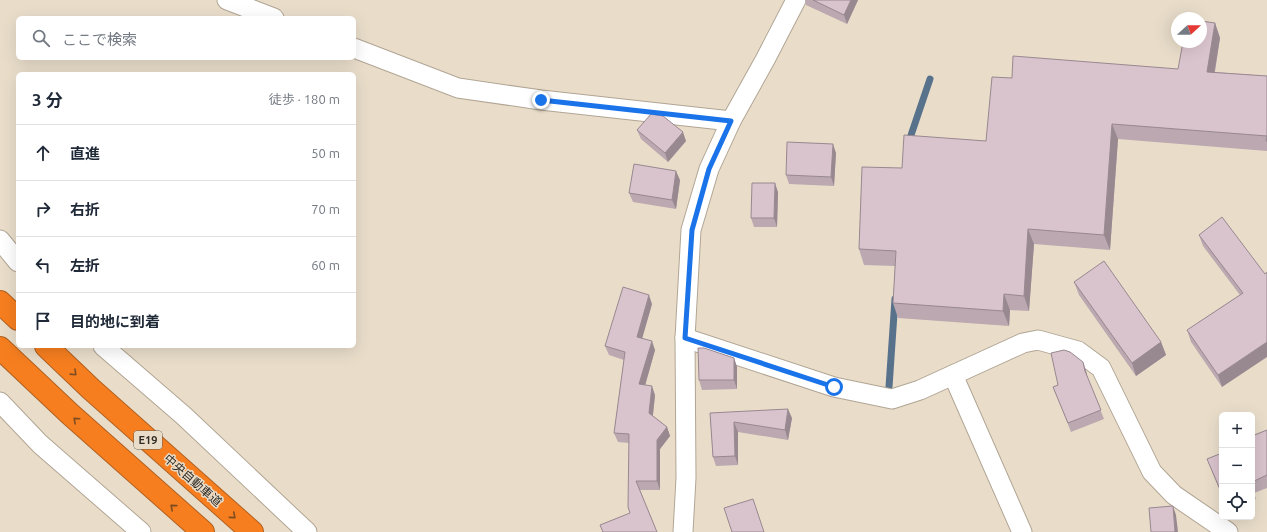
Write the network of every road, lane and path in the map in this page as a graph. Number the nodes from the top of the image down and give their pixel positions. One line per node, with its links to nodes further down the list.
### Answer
1 (227, 0): 3 (street)
2 (796, 0): 5 (street)
3 (269, 16)
4 (356, 49): 5 (street)
5 (731, 121): 10 (street)
6 (0, 240): 7 (street)
7 (16, 260)
8 (0, 302): 9 (highway)
9 (16, 317)
10 (685, 338): 14 (street); 20 (street)
11 (0, 348): 17 (highway, E19, one-way to 11)
12 (48, 348): 18 (highway, 中央自動車道 / E19, one-way to 18)
13 (104, 348): 19 (street)
14 (953, 375): 21 (street); 22 (street)
15 (0, 402): 16 (street)
16 (141, 532)
17 (203, 532)
18 (252, 532)
19 (307, 532)
20 (683, 532)
21 (1022, 532)
22 (1228, 532)

